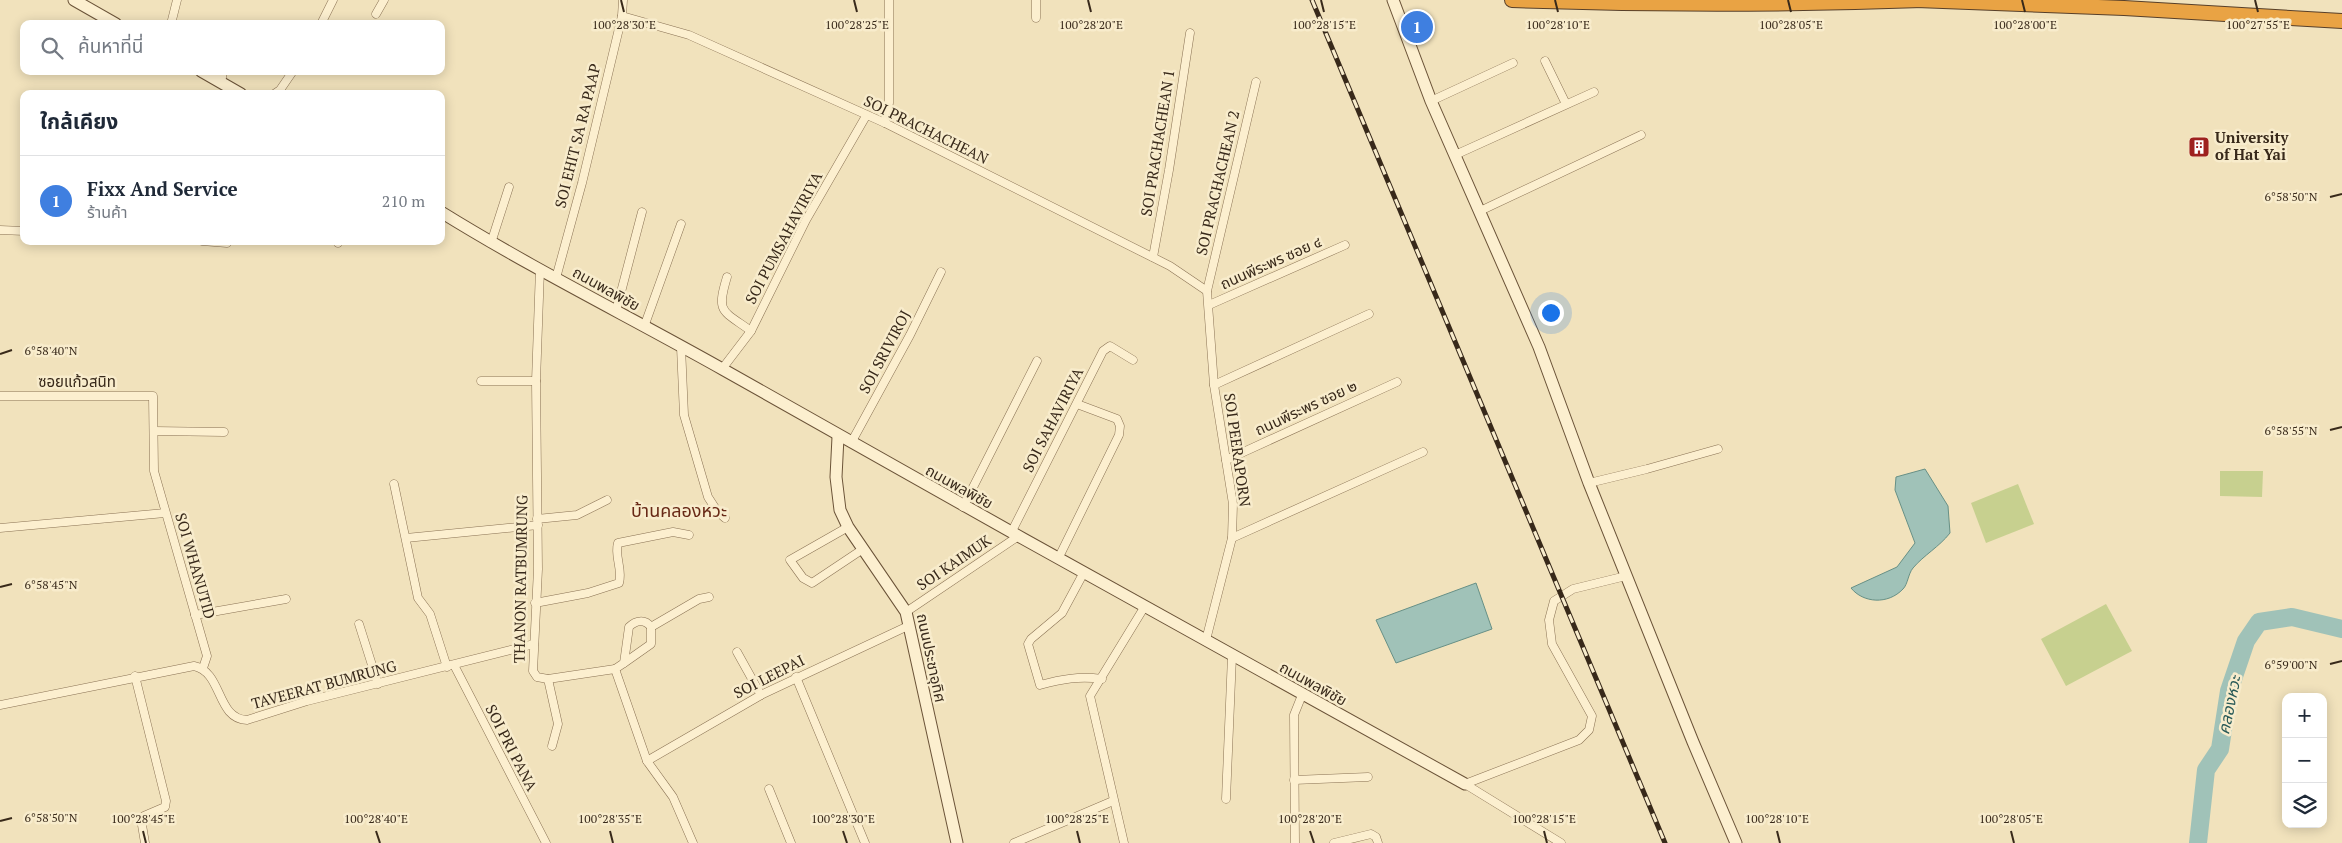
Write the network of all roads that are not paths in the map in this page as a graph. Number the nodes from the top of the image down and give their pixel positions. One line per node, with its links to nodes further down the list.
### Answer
1 (74, 0): 15 (street)
2 (177, 0): 16 (street)
3 (333, 0): 17 (street)
4 (384, 0): 12 (street)
5 (623, 0): 13 (street, SOI EHIT SA RA PAAP)
6 (889, 0): 31 (street)
7 (1036, 0): 14 (street)
8 (1392, 0): 28 (street)
9 (1512, 0): 11 (highway)
10 (1917, 0): 11 (highway)
11 (1922, 0): 18 (highway)
12 (376, 14)
13 (622, 16): 30 (street, SOI PRACHACHEAN); 47 (street, SOI EHIT SA RA PAAP)
14 (1036, 18)
15 (109, 20)
16 (172, 20)
17 (323, 20)
18 (2342, 21)
19 (1190, 33): 43 (street, SOI PRACHACHEAN 1)
20 (1545, 61): 29 (street)
21 (1513, 63): 28 (street)
22 (290, 75): 26 (street)
23 (222, 77): 25 (street)
24 (1256, 82): 48 (street, SOI PRACHACHEAN 2)
25 (237, 90)
26 (277, 90)
27 (1594, 92): 29 (street)
28 (1431, 101): 33 (street)
29 (1566, 104): 33 (street)
30 (866, 116): 31 (street, SOI PRACHACHEAN); 53 (street, SOI PUMSAHAVIRIYA)
31 (885, 123): 43 (street, SOI PRACHACHEAN)
32 (1641, 135): 35 (street)
33 (1455, 155): 35 (street)
34 (509, 187): 41 (street)
35 (1480, 211): 74 (street)
36 (642, 212): 50 (street)
37 (445, 214): 41 (street, ถนนพลพิชัย)
38 (681, 224): 52 (street)
39 (0, 230): 40 (street)
40 (20, 231)
41 (491, 243): 44 (street, ถนนพลพิชัย)
42 (1345, 245): 49 (street, ถนนพีระพร ซอย ๔)
43 (1152, 257): 48 (street, SOI PRACHACHEAN)
44 (540, 269): 47 (street, ถนนพลพิชัย); 59 (street, THANON RATBUMRUNG)
45 (941, 272): 68 (street, SOI SRIVIROJ)
46 (727, 276): 53 (street)
47 (556, 278): 50 (street, ถนนพลพิชัย)
48 (1207, 291): 49 (street, SOI PEERAPORN)
49 (1209, 305): 61 (street, SOI PEERAPORN)
50 (616, 311): 52 (street, ถนนพลพิชัย)
51 (1369, 314): 61 (street)
52 (644, 327): 54 (street, ถนนพลพิชัย)
53 (751, 331): 57 (street, SOI PUMSAHAVIRIYA)
54 (681, 347): 57 (street, ถนนพลพิชัย); 79 (street)
55 (1037, 360): 77 (street)
56 (1133, 360): 64 (street, SOI SAHAVIRIYA)
57 (722, 369): 67 (street, ถนนพลพิชัย)
58 (481, 381): 59 (street)
59 (536, 381): 80 (street, THANON RATBUMRUNG)
60 (1397, 382): 71 (street, ถนนพีระพร ซอย ๒)
61 (1214, 385): 71 (street, SOI PEERAPORN)
62 (0, 396): 63 (street, ซอยแก้วสนิท)
63 (153, 396): 65 (street, SOI WHANUTID)
64 (1077, 404): 84 (street, SOI SAHAVIRIYA); 88 (street)
65 (154, 431): 66 (street); 78 (street, SOI WHANUTID)
66 (224, 432)
67 (838, 436): 68 (street, ถนนพลพิชัย); 81 (street, ถนนประชาอุทิศ)
68 (851, 443): 77 (street, ถนนพลพิชัย)
69 (1718, 449): 74 (street)
70 (1423, 452): 72 (street)
71 (1226, 460): 86 (street, SOI PEERAPORN)
72 (1392, 466): 73 (street); 86 (street)
73 (1396, 474)
74 (1589, 482): 90 (street)
75 (394, 484): 85 (street, SOI PRI PANA)
76 (607, 500): 80 (street)
77 (963, 507): 84 (street, ถนนพลพิชัย)
78 (165, 513): 82 (street); 96 (street, SOI WHANUTID)
79 (725, 518)
80 (538, 522): 85 (street); 93 (street, THANON RATBUMRUNG)
81 (848, 527): 87 (street, ถนนประชาอุทิศ); 87 (street)
82 (0, 528)
83 (689, 535): 93 (street)
84 (1014, 535): 88 (street, ถนนพลพิชัย); 95 (street, SOI KAIMUK)
85 (406, 538): 105 (street, SOI PRI PANA)
86 (1232, 538): 100 (street, SOI PEERAPORN)
87 (864, 548): 95 (street, ถนนประชาอุทิศ)
88 (1058, 559): 89 (street, ถนนพลพิชัย)
89 (1083, 574): 94 (street, ถนนพลพิชัย); 111 (street)
90 (1626, 576): 120 (street); 136 (street)
91 (709, 597): 99 (street)
92 (286, 600): 96 (street)
93 (535, 603): 101 (street, THANON RATBUMRUNG)
94 (1144, 606): 100 (street, ถนนพลพิชัย); 111 (street)
95 (906, 612): 98 (street, ถนนประชาอุทิศ)
96 (196, 616): 106 (street, SOI WHANUTID)
97 (359, 624): 112 (street)
98 (908, 626): 109 (street, SOI LEEPAI); 129 (street, ถนนประชาอุทิศ)
99 (651, 628): 104 (street); 104 (street)
100 (1206, 640): 103 (street, ถนนพลพิชัย)
101 (534, 644): 105 (street, TAVEERAT BUMRUNG); 110 (street, THANON RATBUMRUNG)
102 (737, 652): 113 (street)
103 (1232, 656): 114 (street, ถนนพลพิชัย); 122 (street)
104 (624, 663): 107 (street)
105 (450, 666): 112 (street, TAVEERAT BUMRUNG); 125 (street, SOI PRI PANA)
106 (203, 668): 108 (street); 112 (street, TAVEERAT BUMRUNG)
107 (615, 669): 110 (street); 117 (street)
108 (135, 676): 115 (street); 124 (street)
109 (796, 677): 113 (street, SOI LEEPAI); 128 (street)
110 (548, 679): 116 (street)
111 (1102, 679): 123 (street)
112 (378, 684)
113 (761, 694): 117 (street, SOI LEEPAI)
114 (1302, 695): 119 (street); 120 (street, ถนนพลพิชัย)
115 (0, 704)
116 (552, 746)
117 (647, 761): 126 (street)
118 (1368, 777): 119 (street)
119 (1294, 780): 132 (street)
120 (1465, 784): 135 (street)
121 (769, 789): 127 (street)
122 (1226, 799)
123 (1112, 801): 130 (street); 131 (street)
124 (145, 843)
125 (546, 843)
126 (693, 843)
127 (791, 843)
128 (865, 843)
129 (957, 843)
130 (1014, 843)
131 (1124, 843)
132 (1294, 843)
133 (1334, 843): 134 (street)
134 (1378, 843)
135 (1561, 843)
136 (1736, 843)

